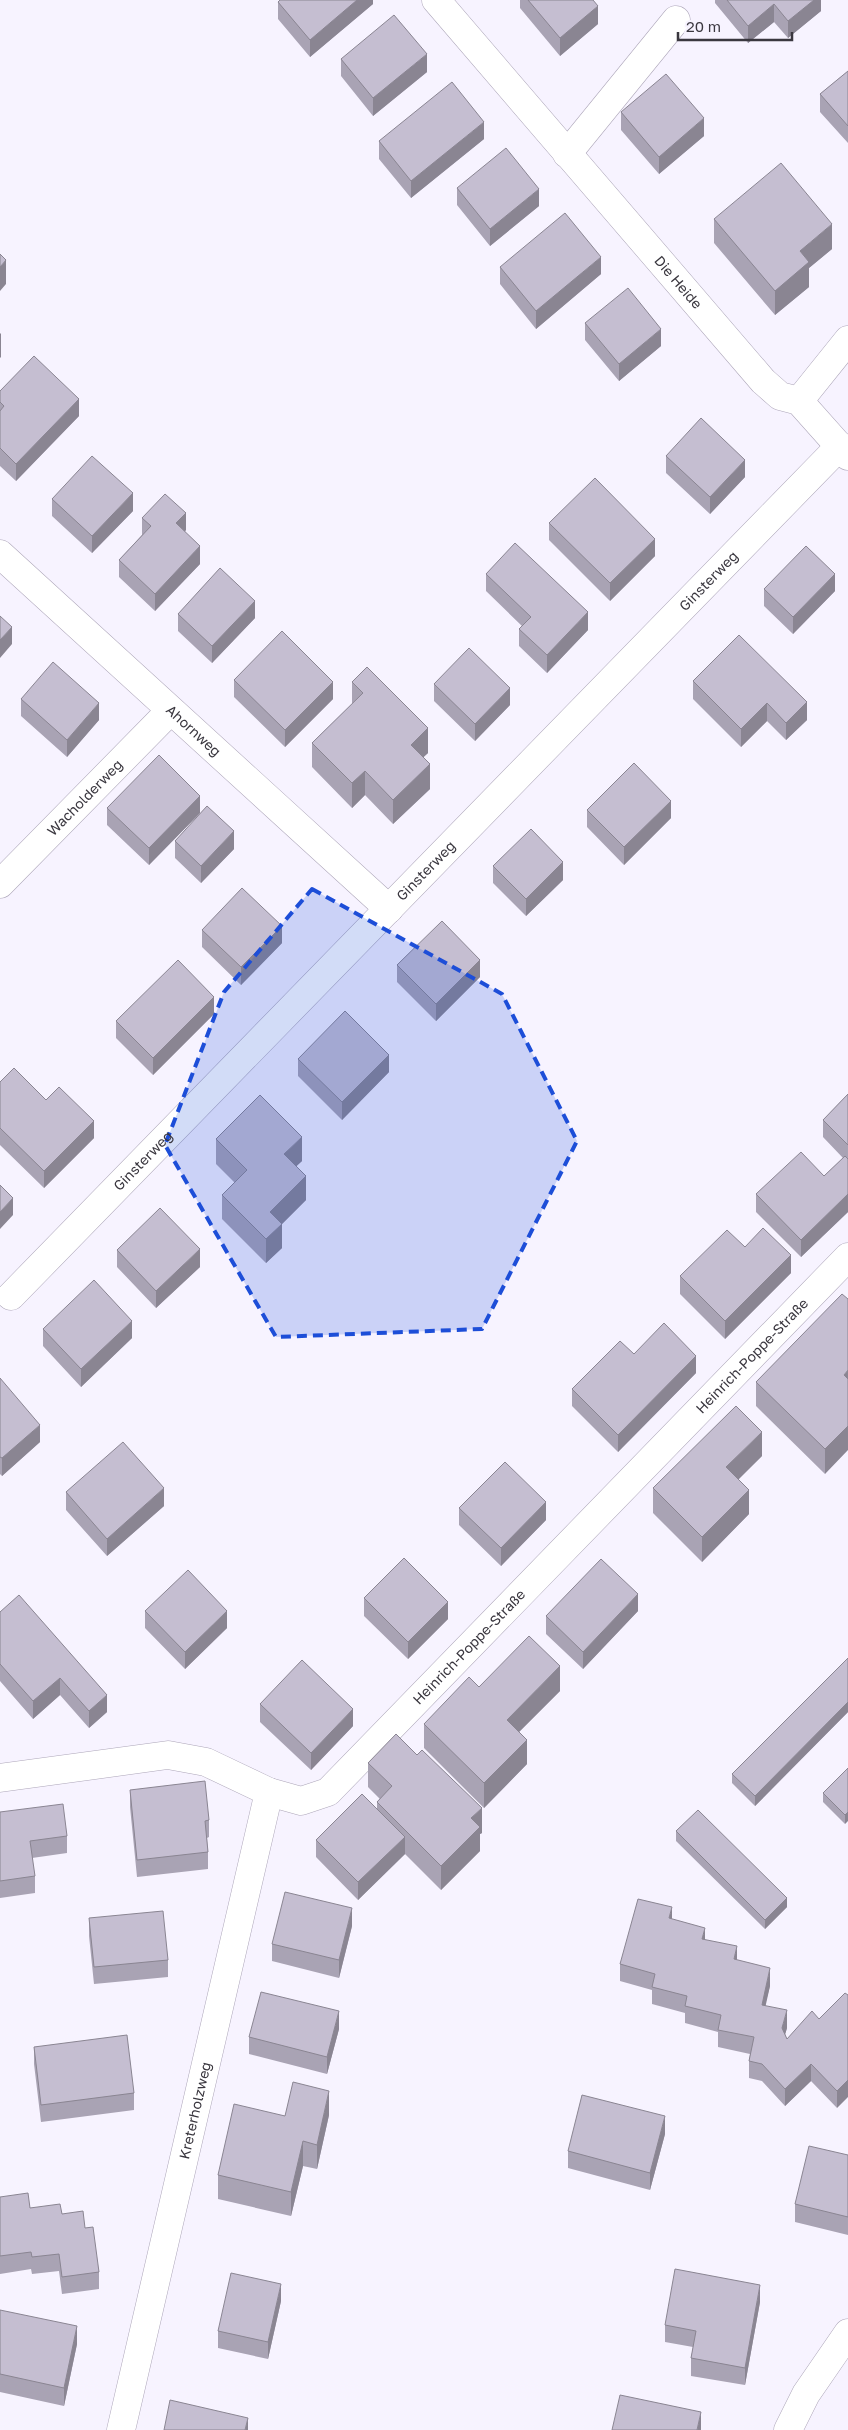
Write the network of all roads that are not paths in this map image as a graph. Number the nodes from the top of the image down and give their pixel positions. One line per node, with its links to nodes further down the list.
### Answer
1 (436, 0): 3 (street, Die Heide)
2 (676, 20): 3 (street)
3 (567, 154): 5 (street, Die Heide)
4 (848, 340): 5 (street)
5 (799, 401): 6 (street, Die Heide)
6 (844, 451): 10 (street, Ginsterweg)
7 (0, 554): 8 (street, Ahornweg)
8 (170, 711): 9 (street, Wacholderweg); 10 (street, Ahornweg)
9 (0, 884)
10 (389, 909): 12 (street, Ginsterweg)
11 (848, 1257): 14 (street, Heinrich-Poppe-Straße)
12 (11, 1296)
13 (0, 1778): 14 (street, Heinrich-Poppe-Straße)
14 (269, 1792): 16 (street, Kreterholzweg)
15 (848, 2333): 17 (street)
16 (122, 2430)
17 (788, 2430)

